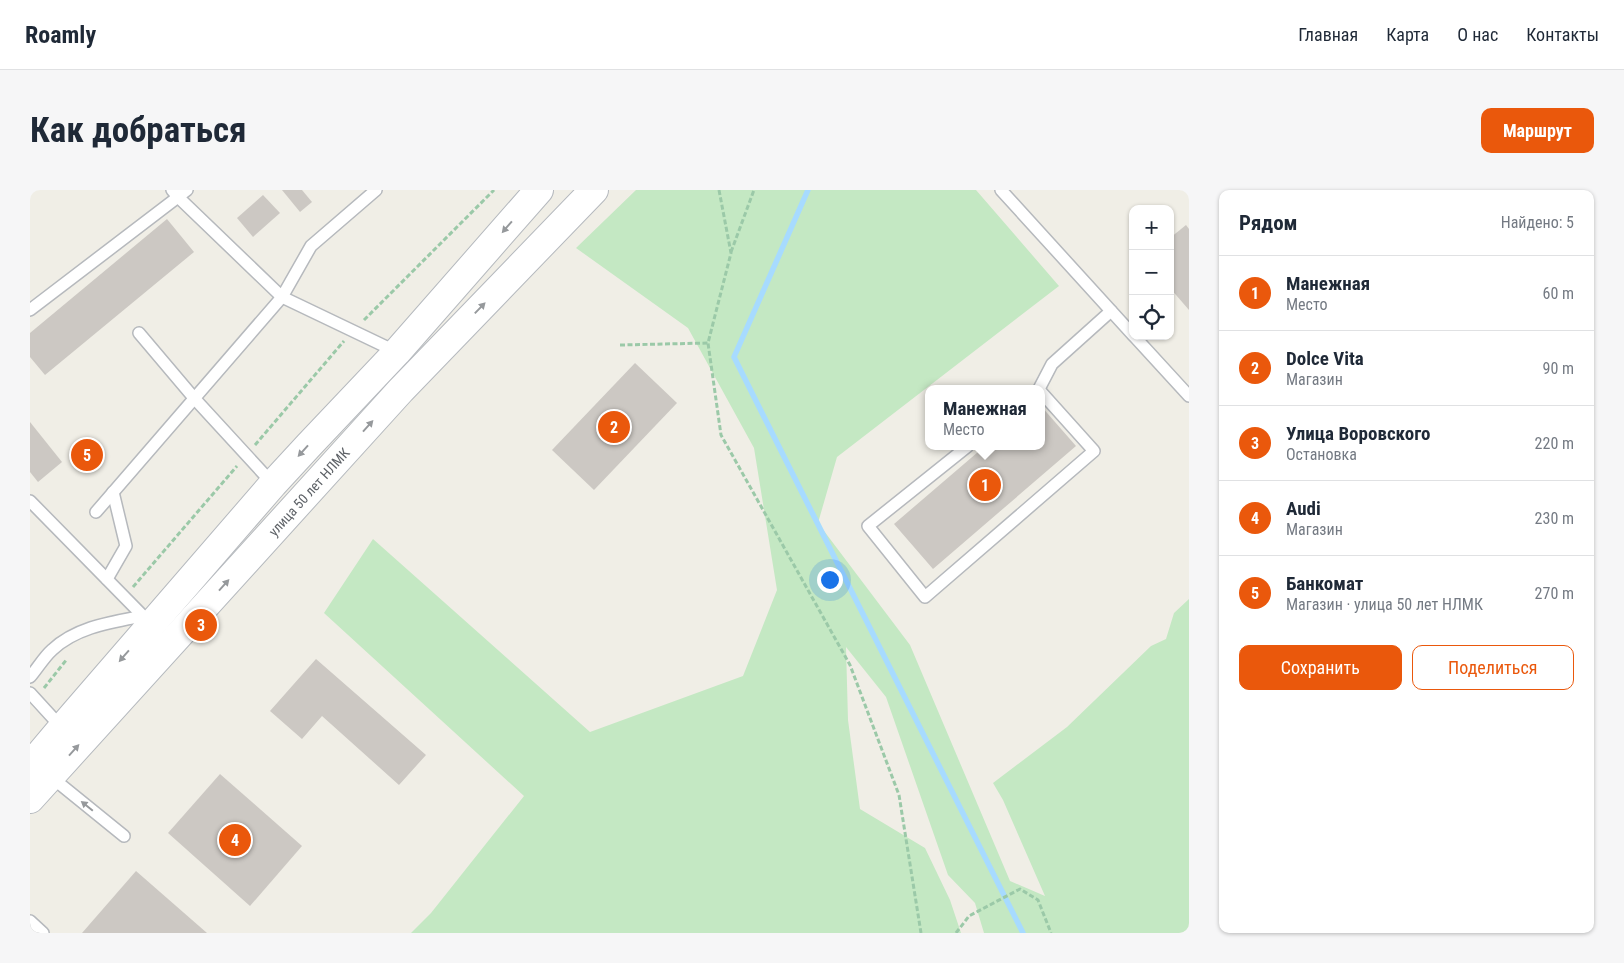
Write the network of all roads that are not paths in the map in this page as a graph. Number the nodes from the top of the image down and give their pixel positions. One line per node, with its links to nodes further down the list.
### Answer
1 (376, 190): 6 (lane)
2 (539, 190): 12 (main road, улица 50 лет НЛМК, one-way to 12)
3 (594, 190): 27 (main road, улица 50 лет НЛМК, one-way to 3)
4 (1000, 190): 8 (lane)
5 (179, 192): 6 (lane); 7 (lane)
6 (282, 297): 12 (lane); 16 (lane)
7 (30, 310)
8 (1111, 311): 9 (lane); 13 (lane)
9 (1129, 330)
10 (139, 333): 16 (lane)
11 (1139, 340): 15 (lane)
12 (397, 352): 18 (main road, улица 50 лет НЛМК, one-way to 18)
13 (1042, 385)
14 (1045, 396): 17 (lane)
15 (1189, 396)
16 (194, 398): 18 (lane); 19 (lane)
17 (963, 450)
18 (273, 484): 23 (main road, улица 50 лет НЛМК)
19 (113, 492): 21 (lane); 22 (lane)
20 (30, 501): 22 (lane)
21 (96, 512)
22 (107, 579): 23 (lane)
23 (146, 621): 24 (lane); 26 (main road, улица 50 лет НЛМК, one-way to 26)
24 (30, 678)
25 (30, 693): 26 (lane)
26 (62, 728): 27 (main road, улица 50 лет НЛМК)
27 (40, 771): 28 (main road, улица 50 лет НЛМК); 29 (lane, one-way to 27)
28 (30, 799)
29 (124, 836)
30 (30, 921): 31 (lane)
31 (43, 933)

